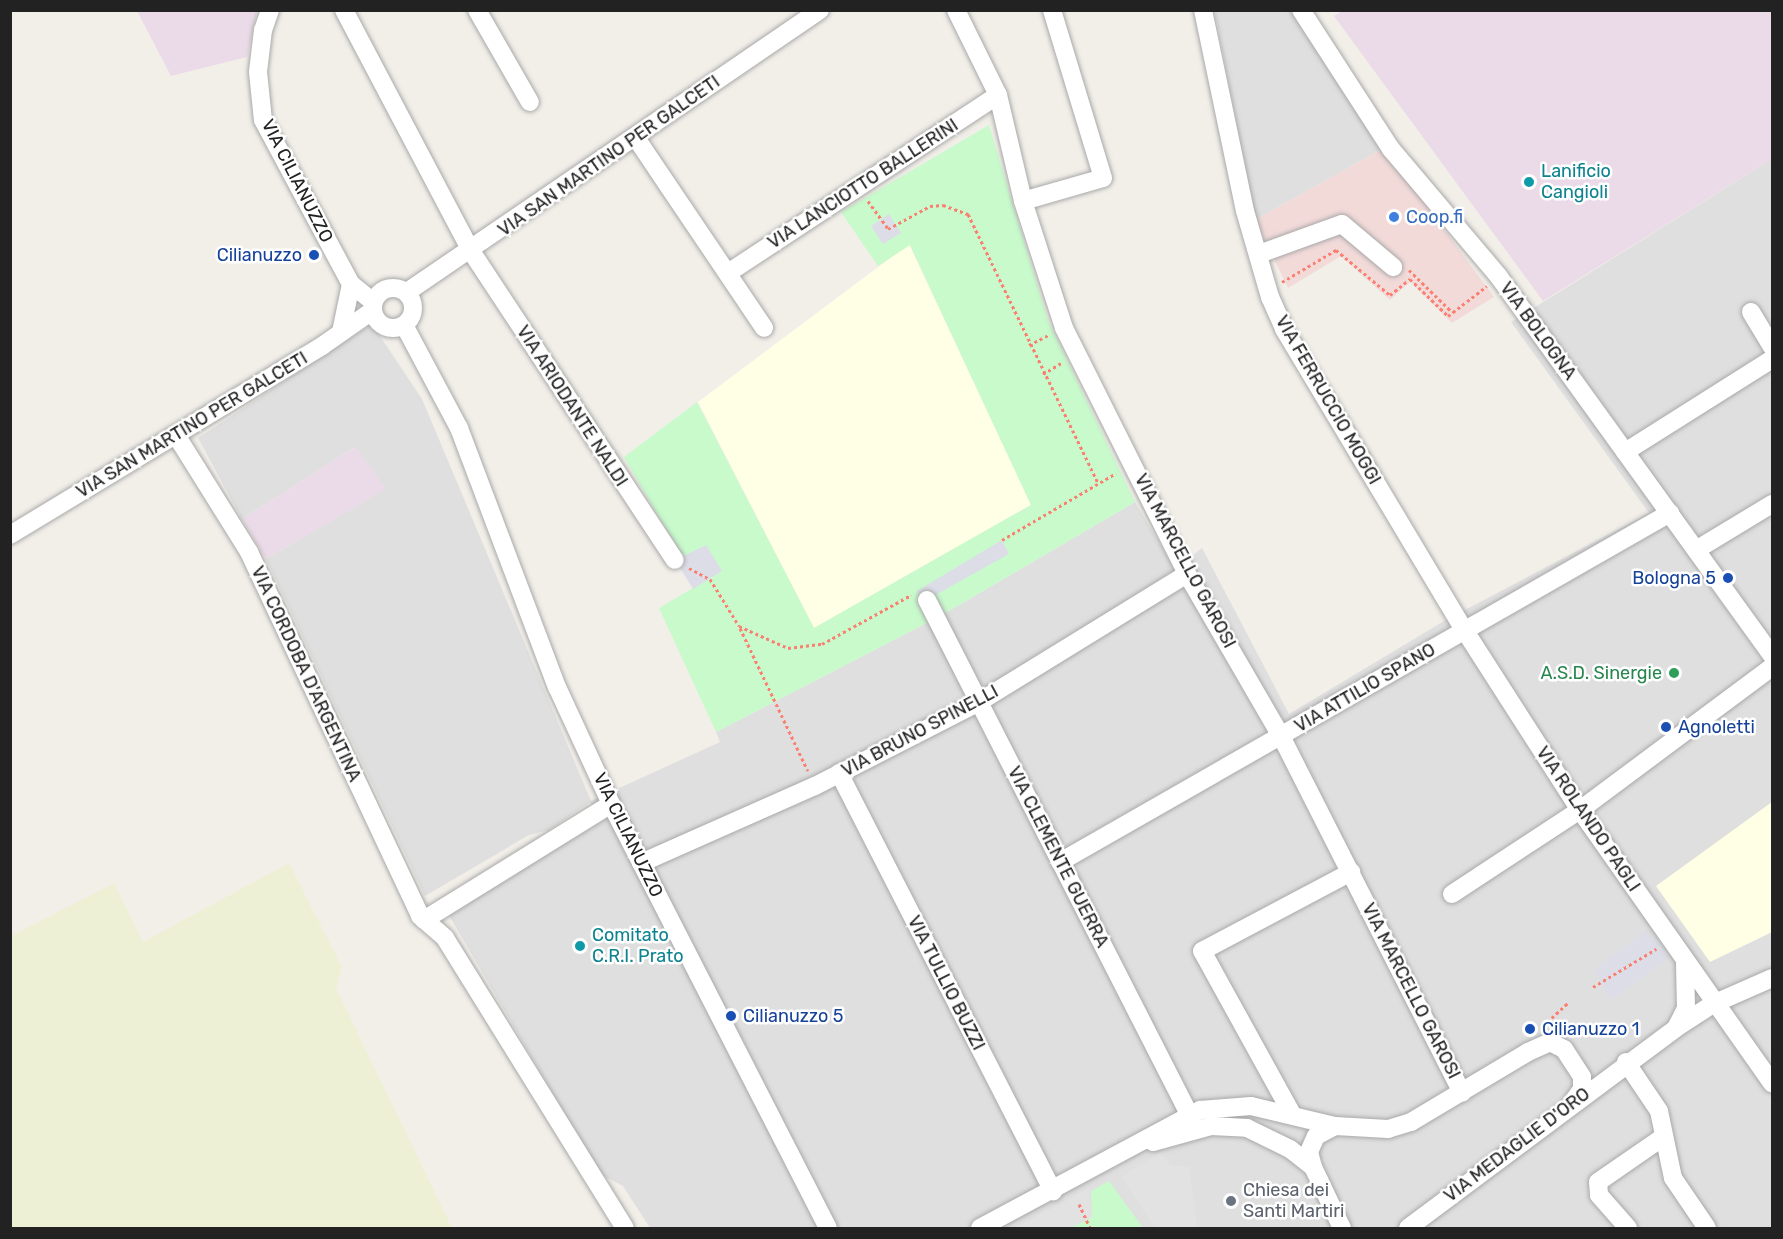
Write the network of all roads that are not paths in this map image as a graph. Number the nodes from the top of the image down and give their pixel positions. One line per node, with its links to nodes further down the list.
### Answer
1 (270, 10): 17 (street, VIA CILIANUZZO)
2 (344, 10): 13 (street, VIA ARIODANTE NALDI)
3 (477, 10): 10 (street)
4 (956, 10): 9 (street, VIA MARCELLO GAROSI)
5 (1052, 10): 12 (street)
6 (1203, 10): 14 (street, VIA FERRUCCIO MOGGI)
7 (809, 13): 11 (street, VIA SAN MARTINO PER GALCETI)
8 (1312, 14): 27 (street, VIA BOLOGNA)
9 (998, 94): 12 (street, VIA MARCELLO GAROSI); 16 (street, VIA LANCIOTTO BALLERINI)
10 (530, 102)
11 (636, 138): 13 (street, VIA SAN MARTINO PER GALCETI); 16 (street)
12 (1023, 201): 33 (street, VIA MARCELLO GAROSI)
13 (471, 251): 18 (street, VIA SAN MARTINO PER GALCETI); 32 (street, VIA ARIODANTE NALDI)
14 (1259, 254): 15 (street); 35 (street, VIA FERRUCCIO MOGGI)
15 (1393, 267)
16 (728, 273): 22 (street)
17 (351, 284): 19 (street, VIA CILIANUZZO); 23 (street)
18 (406, 292): 19 (street); 21 (street)
19 (373, 307): 21 (street, VIA CILIANUZZO); 23 (street, VIA SAN MARTINO PER GALCETI)
20 (1751, 312): 24 (street)
21 (397, 326): 41 (street, VIA CILIANUZZO)
22 (764, 328)
23 (341, 333): 26 (street, VIA SAN MARTINO PER GALCETI)
24 (1773, 347)
25 (1773, 359): 27 (street)
26 (176, 435): 30 (street, VIA SAN MARTINO PER GALCETI); 47 (street, VIA CORDOBA D'ARGENTINA)
27 (1624, 452): 29 (street, VIA BOLOGNA)
28 (1773, 504): 31 (street)
29 (1670, 513): 31 (street, VIA BOLOGNA); 35 (street, VIA ATTILIO SPANO)
30 (10, 534)
31 (1696, 550): 36 (street, VIA BOLOGNA)
32 (675, 560)
33 (1187, 574): 38 (street, VIA BRUNO SPINELLI); 39 (street, VIA MARCELLO GAROSI)
34 (922, 596): 38 (street, VIA CLEMENTE GUERRA)
35 (1465, 631): 39 (street, VIA ATTILIO SPANO); 42 (street, VIA ROLANDO PAGLI)
36 (1773, 655)
37 (1773, 667): 42 (street)
38 (979, 702): 40 (street, VIA BRUNO SPINELLI); 43 (street, VIA CLEMENTE GUERRA)
39 (1281, 736): 43 (street, VIA ATTILIO SPANO); 45 (street, VIA MARCELLO GAROSI)
40 (839, 773): 44 (street, VIA BRUNO SPINELLI); 63 (street, VIA TULLIO BUZZI)
41 (611, 804): 44 (street, VIA CILIANUZZO); 47 (street)
42 (1580, 810): 46 (street); 48 (street, VIA ROLANDO PAGLI)
43 (1060, 862): 57 (street, VIA CLEMENTE GUERRA)
44 (641, 863): 66 (street, VIA CILIANUZZO)
45 (1351, 872): 55 (street, VIA MARCELLO GAROSI); 58 (street)
46 (1452, 894)
47 (424, 920): 65 (street)
48 (1684, 959): 50 (street, VIA ROLANDO PAGLI); 51 (street)
49 (1773, 978): 50 (street)
50 (1713, 1004): 51 (street, VIA MEDAGLIE D'ORO); 54 (street, VIA ROLANDO PAGLI)
51 (1676, 1028): 53 (street, VIA MEDAGLIE D'ORO)
52 (1575, 1063): 53 (street); 55 (street); 56 (street)
53 (1624, 1064): 56 (street, VIA MEDAGLIE D'ORO); 60 (street)
54 (1773, 1083)
55 (1462, 1093): 59 (street)
56 (1572, 1103): 64 (street, VIA MEDAGLIE D'ORO)
57 (1189, 1114): 58 (street); 61 (street)
58 (1292, 1114): 59 (street)
59 (1335, 1126): 62 (street)
60 (1663, 1137): 69 (street); 70 (street)
61 (1134, 1148): 62 (street); 63 (street)
62 (1313, 1167): 68 (street)
63 (1053, 1191): 67 (street)
64 (1408, 1227)
65 (625, 1228)
66 (828, 1228)
67 (980, 1228)
68 (1343, 1228)
69 (1628, 1228)
70 (1707, 1228)

